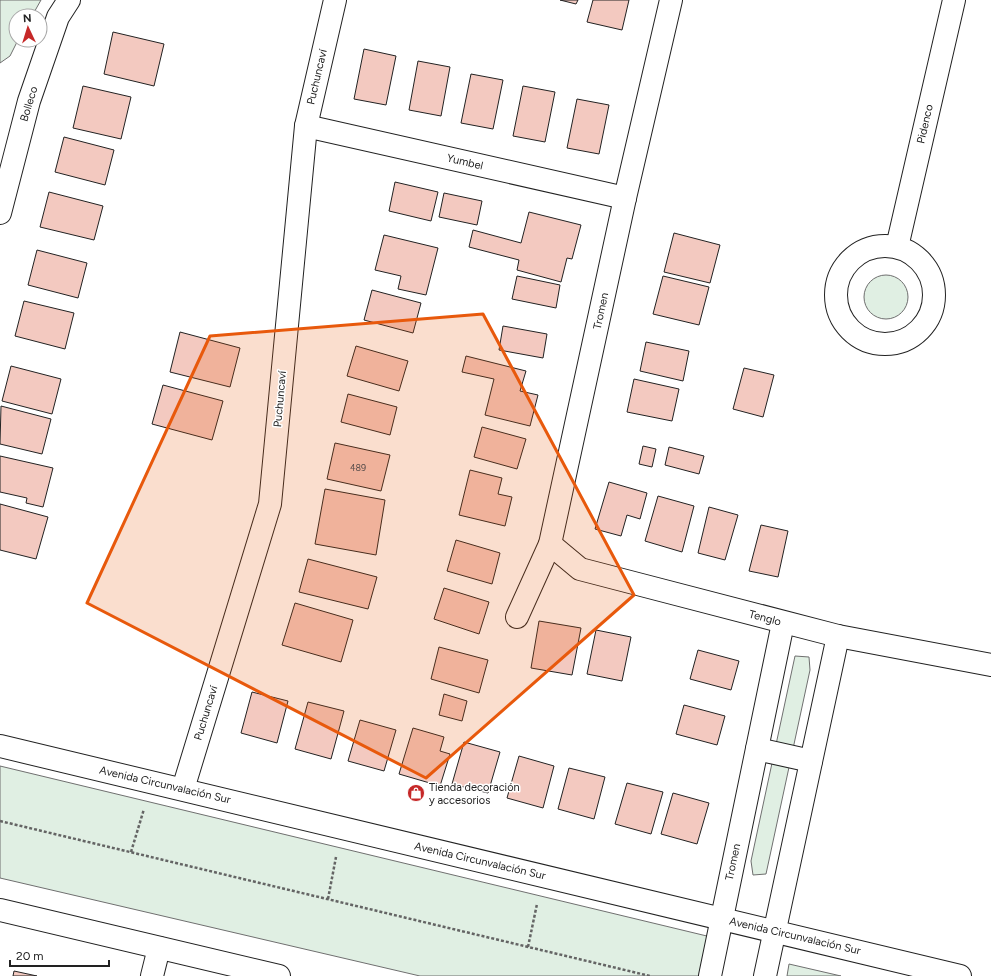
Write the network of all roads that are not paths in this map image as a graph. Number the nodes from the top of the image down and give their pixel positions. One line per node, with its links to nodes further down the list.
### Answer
1 (69, 0): 7 (street, Bolleco)
2 (335, 0): 5 (street, Puchuncaví)
3 (671, 0): 6 (street, Tromen)
4 (954, 0): 8 (street, Pidenco)
5 (306, 126): 6 (street, Yumbel); 17 (street, Puchuncaví)
6 (625, 198): 9 (street, Tromen)
7 (0, 210)
8 (897, 247): 8 (street)
9 (550, 544): 10 (street, Tromen); 11 (street, Tenglo)
10 (517, 617)
11 (783, 623): 12 (street, Tenglo); 15 (street, Tromen)
12 (838, 636): 13 (street, Tenglo); 16 (street)
13 (991, 665)
14 (0, 746): 17 (street, Avenida Circunvalación Sur)
15 (757, 749): 16 (street); 19 (street, Tromen)
16 (811, 761): 20 (street)
17 (183, 789): 19 (street, Avenida Circunvalación Sur)
18 (0, 910): 21 (street)
19 (722, 919): 20 (street, Avenida Circunvalación Sur); 24 (street, Tromen)
20 (775, 932): 25 (street); 26 (street, Avenida Circunvalación Sur)
21 (159, 948): 22 (street); 23 (street)
22 (152, 976)
23 (279, 976)
24 (710, 976)
25 (765, 976)
26 (960, 976)

